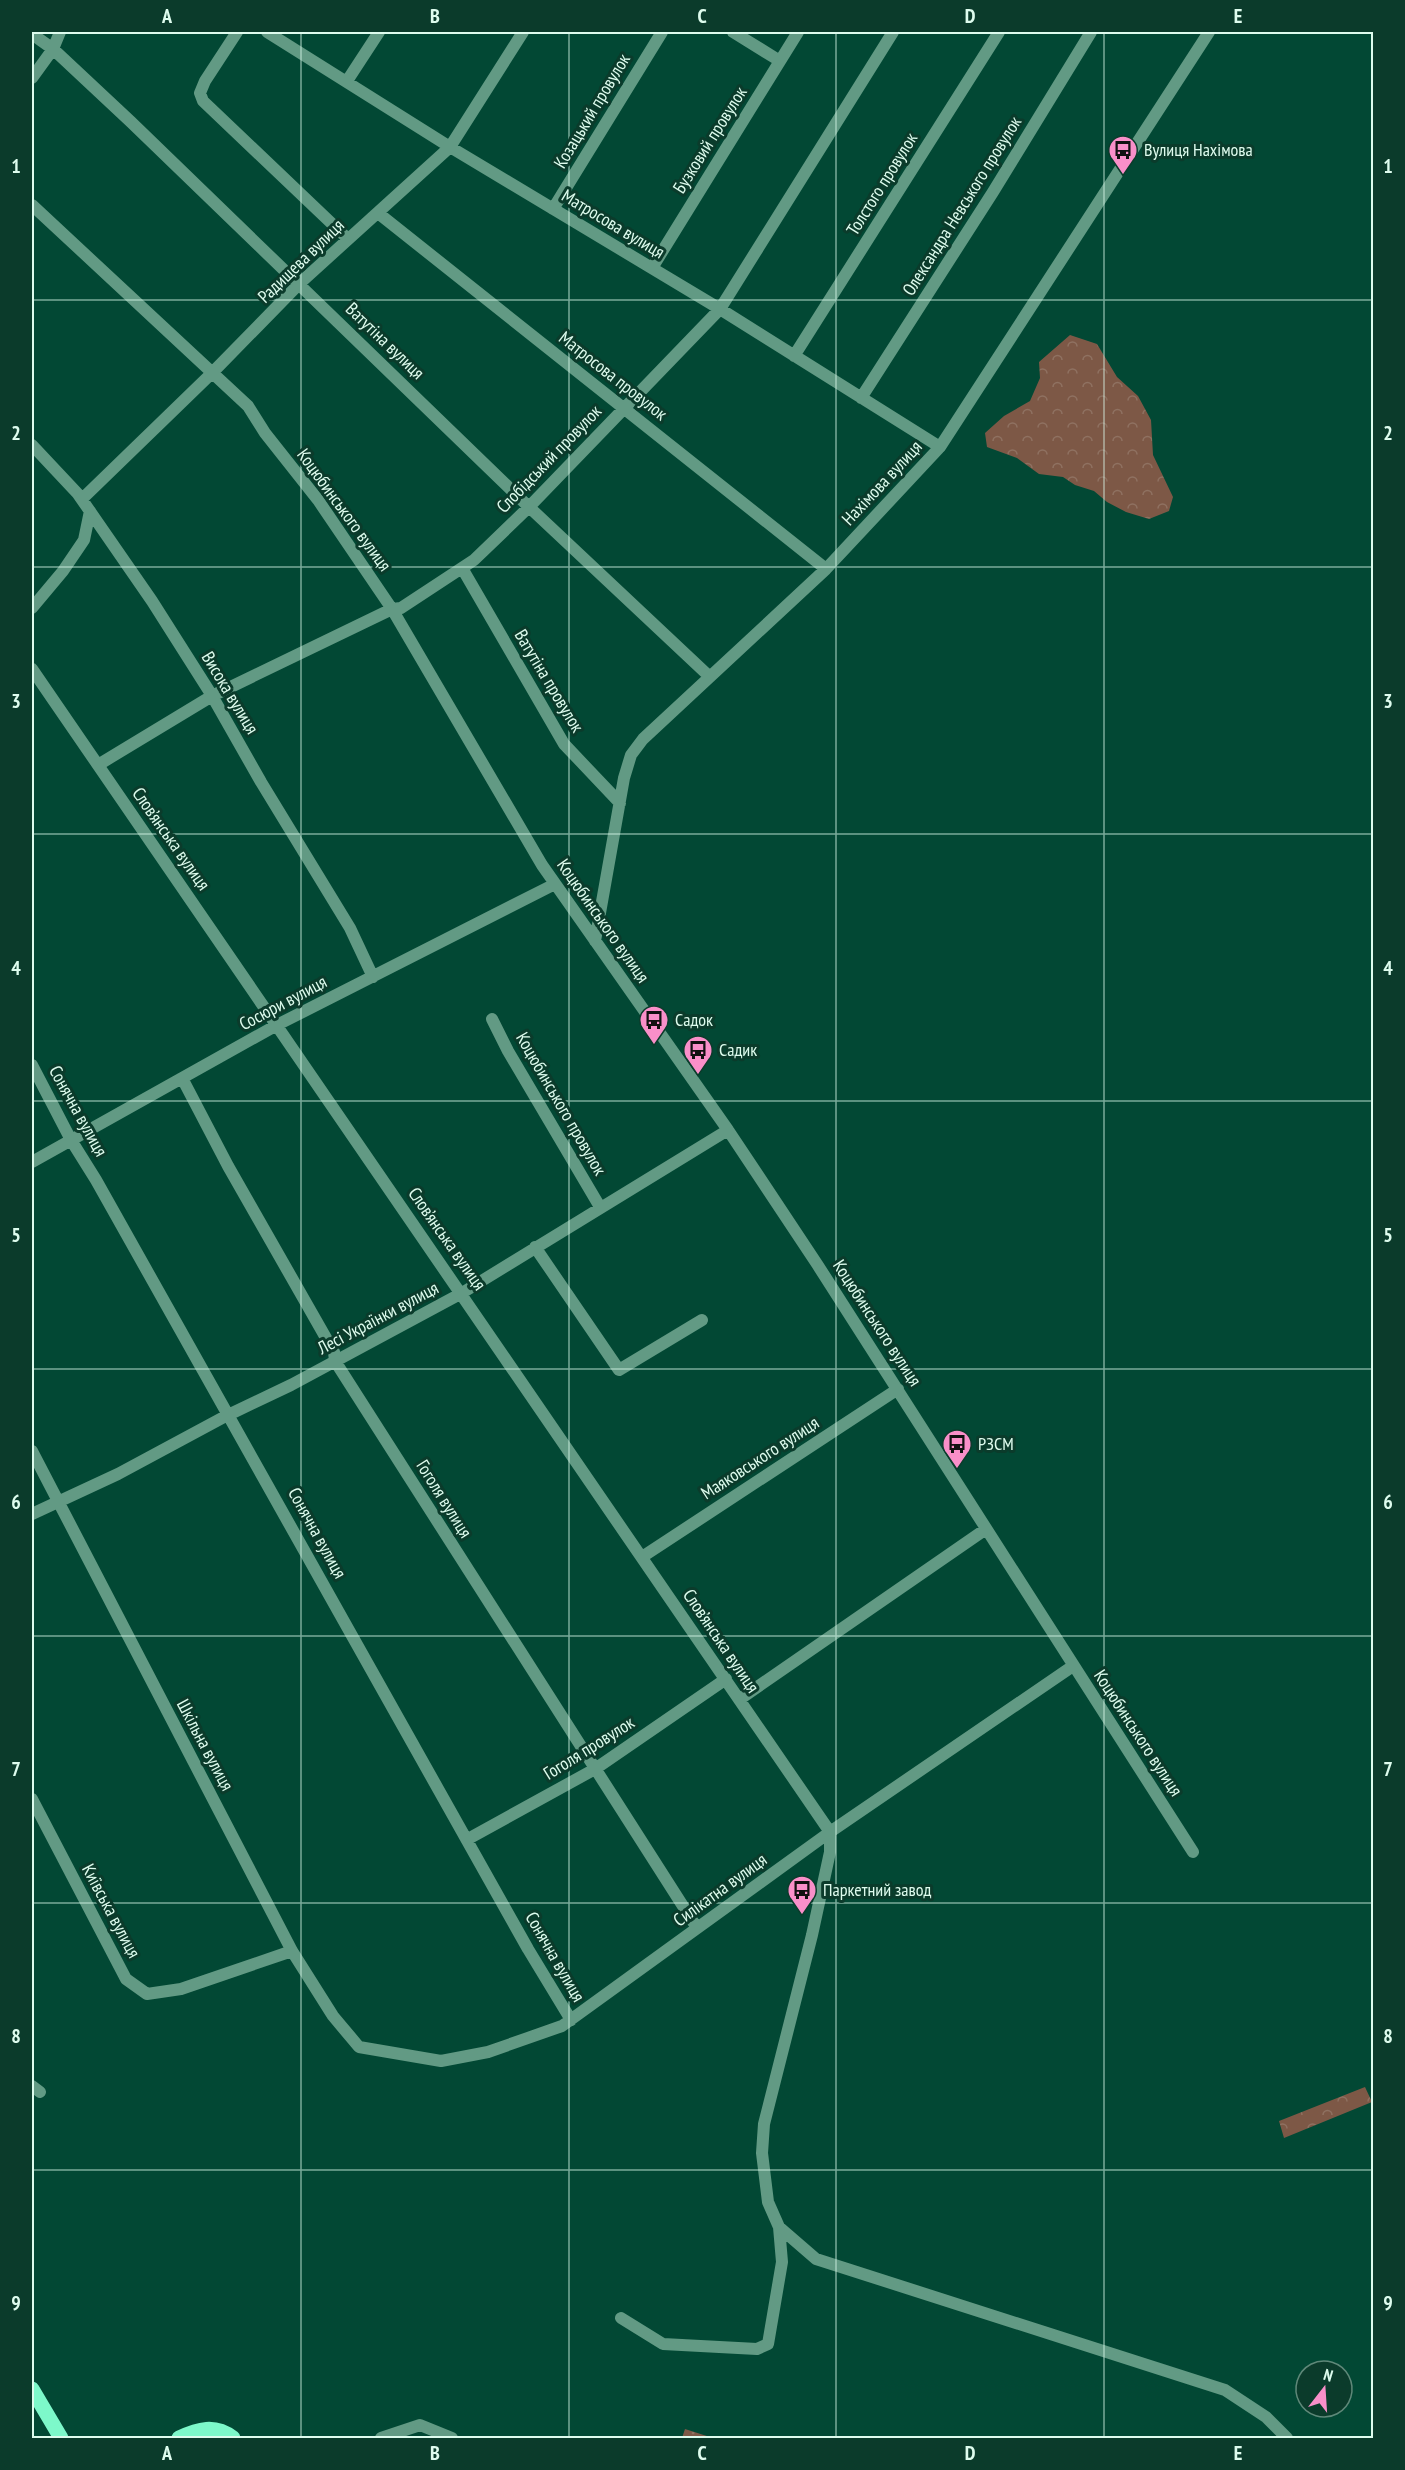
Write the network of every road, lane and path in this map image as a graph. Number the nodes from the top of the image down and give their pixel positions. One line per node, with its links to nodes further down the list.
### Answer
1 (60, 32): 14 (street)
2 (237, 32): 22 (street)
3 (267, 32): 17 (street, Матросова вулиця)
4 (379, 32): 17 (street)
5 (523, 32): 18 (street, Радищева вулиця)
6 (662, 32): 20 (street, Козацький провулок)
7 (733, 32): 15 (street)
8 (798, 32): 15 (street, Бузковий провулок)
9 (893, 32): 25 (street, Слобідський провулок)
10 (999, 32): 26 (street, Толстого провулок)
11 (1091, 32): 28 (street, Олександра Невського провулок)
12 (1209, 32): 31 (street, Нахімова вулиця)
13 (32, 34): 14 (street, Ватутіна вулиця)
14 (53, 49): 16 (street); 24 (street, Ватутіна вулиця)
15 (780, 61): 23 (street, Бузковий провулок)
16 (32, 78)
17 (346, 81): 18 (street, Матросова вулиця)
18 (450, 147): 20 (street, Матросова вулиця); 21 (street, Радищева вулиця)
19 (32, 205): 27 (street, Коцюбинського вулиця)
20 (553, 209): 23 (street, Матросова вулиця)
21 (378, 213): 22 (street, Радищева вулиця); 29 (street, Матросова провулок)
22 (348, 239): 24 (street, Радищева вулиця)
23 (652, 268): 25 (street, Матросова вулиця)
24 (300, 283): 27 (street, Радищева вулиця); 33 (street, Ватутіна вулиця)
25 (720, 309): 26 (street, Матросова вулиця); 29 (street, Слобідський провулок)
26 (794, 356): 28 (street, Матросова вулиця)
27 (212, 373): 32 (street, Радищева вулиця); 38 (street, Коцюбинського вулиця)
28 (861, 398): 31 (street, Матросова вулиця)
29 (624, 408): 33 (street, Слобідський провулок); 36 (street, Матросова провулок)
30 (32, 445): 32 (street, Висока вулиця)
31 (940, 447): 36 (street, Нахімова вулиця)
32 (82, 499): 34 (street, Висока вулиця)
33 (529, 507): 35 (street, Слобідський провулок); 40 (street, Ватутіна вулиця)
34 (90, 511): 37 (street); 41 (street, Висока вулиця)
35 (462, 568): 38 (street, Слобідський провулок); 43 (street, Ватутіна провулок)
36 (826, 569): 40 (street, Нахімова вулиця)
37 (32, 608)
38 (392, 609): 41 (street, Слобідський провулок); 44 (street, Коцюбинського вулиця)
39 (32, 669): 42 (street, Слов’янська вулиця)
40 (710, 677): 43 (street, Нахімова вулиця)
41 (212, 696): 42 (street, Слобідський провулок); 46 (street, Висока вулиця)
42 (98, 765): 48 (street, Слов’янська вулиця)
43 (620, 803): 45 (street, Нахімова вулиця)
44 (555, 884): 45 (street, Коцюбинського вулиця); 46 (street, Сосюри вулиця)
45 (595, 941): 51 (street, Коцюбинського вулиця)
46 (373, 976): 48 (street, Сосюри вулиця)
47 (492, 1019): 54 (street, Коцюбинського провулок)
48 (277, 1025): 50 (street, Сосюри вулиця); 56 (street, Слов’янська вулиця)
49 (32, 1065): 52 (street, Сонячна вулиця)
50 (182, 1078): 52 (street, Сосюри вулиця); 58 (street, Гоголя вулиця)
51 (728, 1130): 54 (street, Лесі Українки вулиця); 59 (street, Коцюбинського вулиця)
52 (71, 1140): 53 (street, Сосюри вулиця); 60 (street, Сонячна вулиця)
53 (32, 1162)
54 (600, 1207): 55 (street, Лесі Українки вулиця)
55 (535, 1247): 56 (street, Лесі Українки вулиця); 57 (street)
56 (462, 1293): 58 (street, Лесі Українки вулиця); 65 (street, Слов’янська вулиця)
57 (702, 1320)
58 (336, 1361): 60 (street, Лесі Українки вулиця); 69 (street, Гоголя вулиця)
59 (898, 1389): 64 (street, Коцюбинського вулиця); 65 (street, Маяковського вулиця)
60 (229, 1414): 62 (street, Лесі Українки вулиця); 72 (street, Сонячна вулиця)
61 (32, 1451): 62 (street, Шкільна вулиця)
62 (57, 1501): 63 (street, Лесі Українки вулиця); 75 (street, Шкільна вулиця)
63 (32, 1514)
64 (987, 1529): 66 (street, Коцюбинського вулиця); 68 (street)
65 (642, 1557): 67 (street, Слов’янська вулиця)
66 (1073, 1666): 71 (street, Силікатна вулиця); 73 (street, Коцюбинського вулиця)
67 (726, 1679): 68 (street, Слов’янська вулиця); 69 (street, Гоголя провулок)
68 (740, 1700): 71 (street, Слов’янська вулиця)
69 (595, 1769): 72 (street, Гоголя провулок); 74 (street, Гоголя вулиця)
70 (32, 1799): 75 (street, Київська вулиця)
71 (830, 1832): 74 (street, Силікатна вулиця); 78 (street)
72 (468, 1839): 76 (street, Сонячна вулиця)
73 (1193, 1852)
74 (697, 1928): 76 (street, Силікатна вулиця)
75 (292, 1951): 77 (street, Шкільна вулиця)
76 (571, 2020): 77 (street, Силікатна вулиця)
77 (359, 2047)
78 (779, 2227): 79 (street); 86 (street)
79 (621, 2318)
80 (32, 2389): 81 (main road)
81 (61, 2439)
82 (179, 2439): 83 (main road)
83 (233, 2439)
84 (381, 2439): 85 (street)
85 (453, 2439)
86 (1287, 2439)

